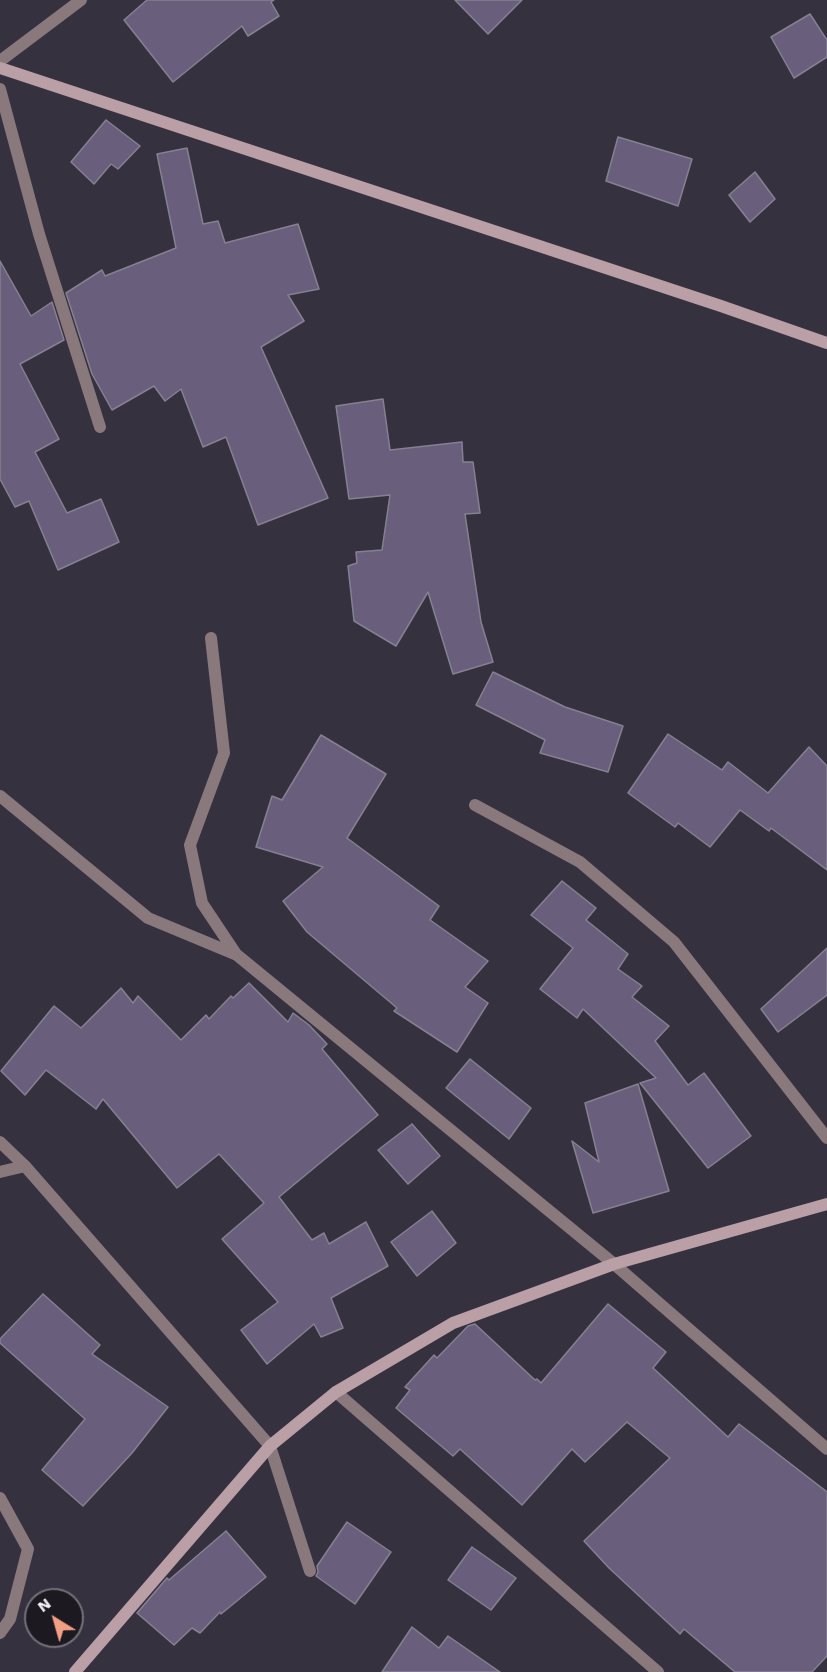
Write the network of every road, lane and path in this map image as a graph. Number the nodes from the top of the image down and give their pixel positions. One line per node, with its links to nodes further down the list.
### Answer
1 (81, 0): 2 (street)
2 (0, 61)
3 (0, 68): 5 (street)
4 (0, 89): 6 (street)
5 (827, 343)
6 (100, 427)
7 (211, 638): 10 (street)
8 (0, 796): 10 (street)
9 (475, 805): 11 (street)
10 (237, 955): 16 (street)
11 (827, 1138)
12 (0, 1142): 13 (street)
13 (25, 1166): 14 (street); 18 (street)
14 (0, 1172)
15 (827, 1204): 16 (street)
16 (614, 1264): 17 (street); 19 (street)
17 (336, 1392): 18 (street); 24 (street)
18 (270, 1446): 21 (street); 23 (street)
19 (827, 1449)
20 (0, 1498): 22 (street)
21 (310, 1571)
22 (0, 1633)
23 (75, 1672)
24 (658, 1672)

